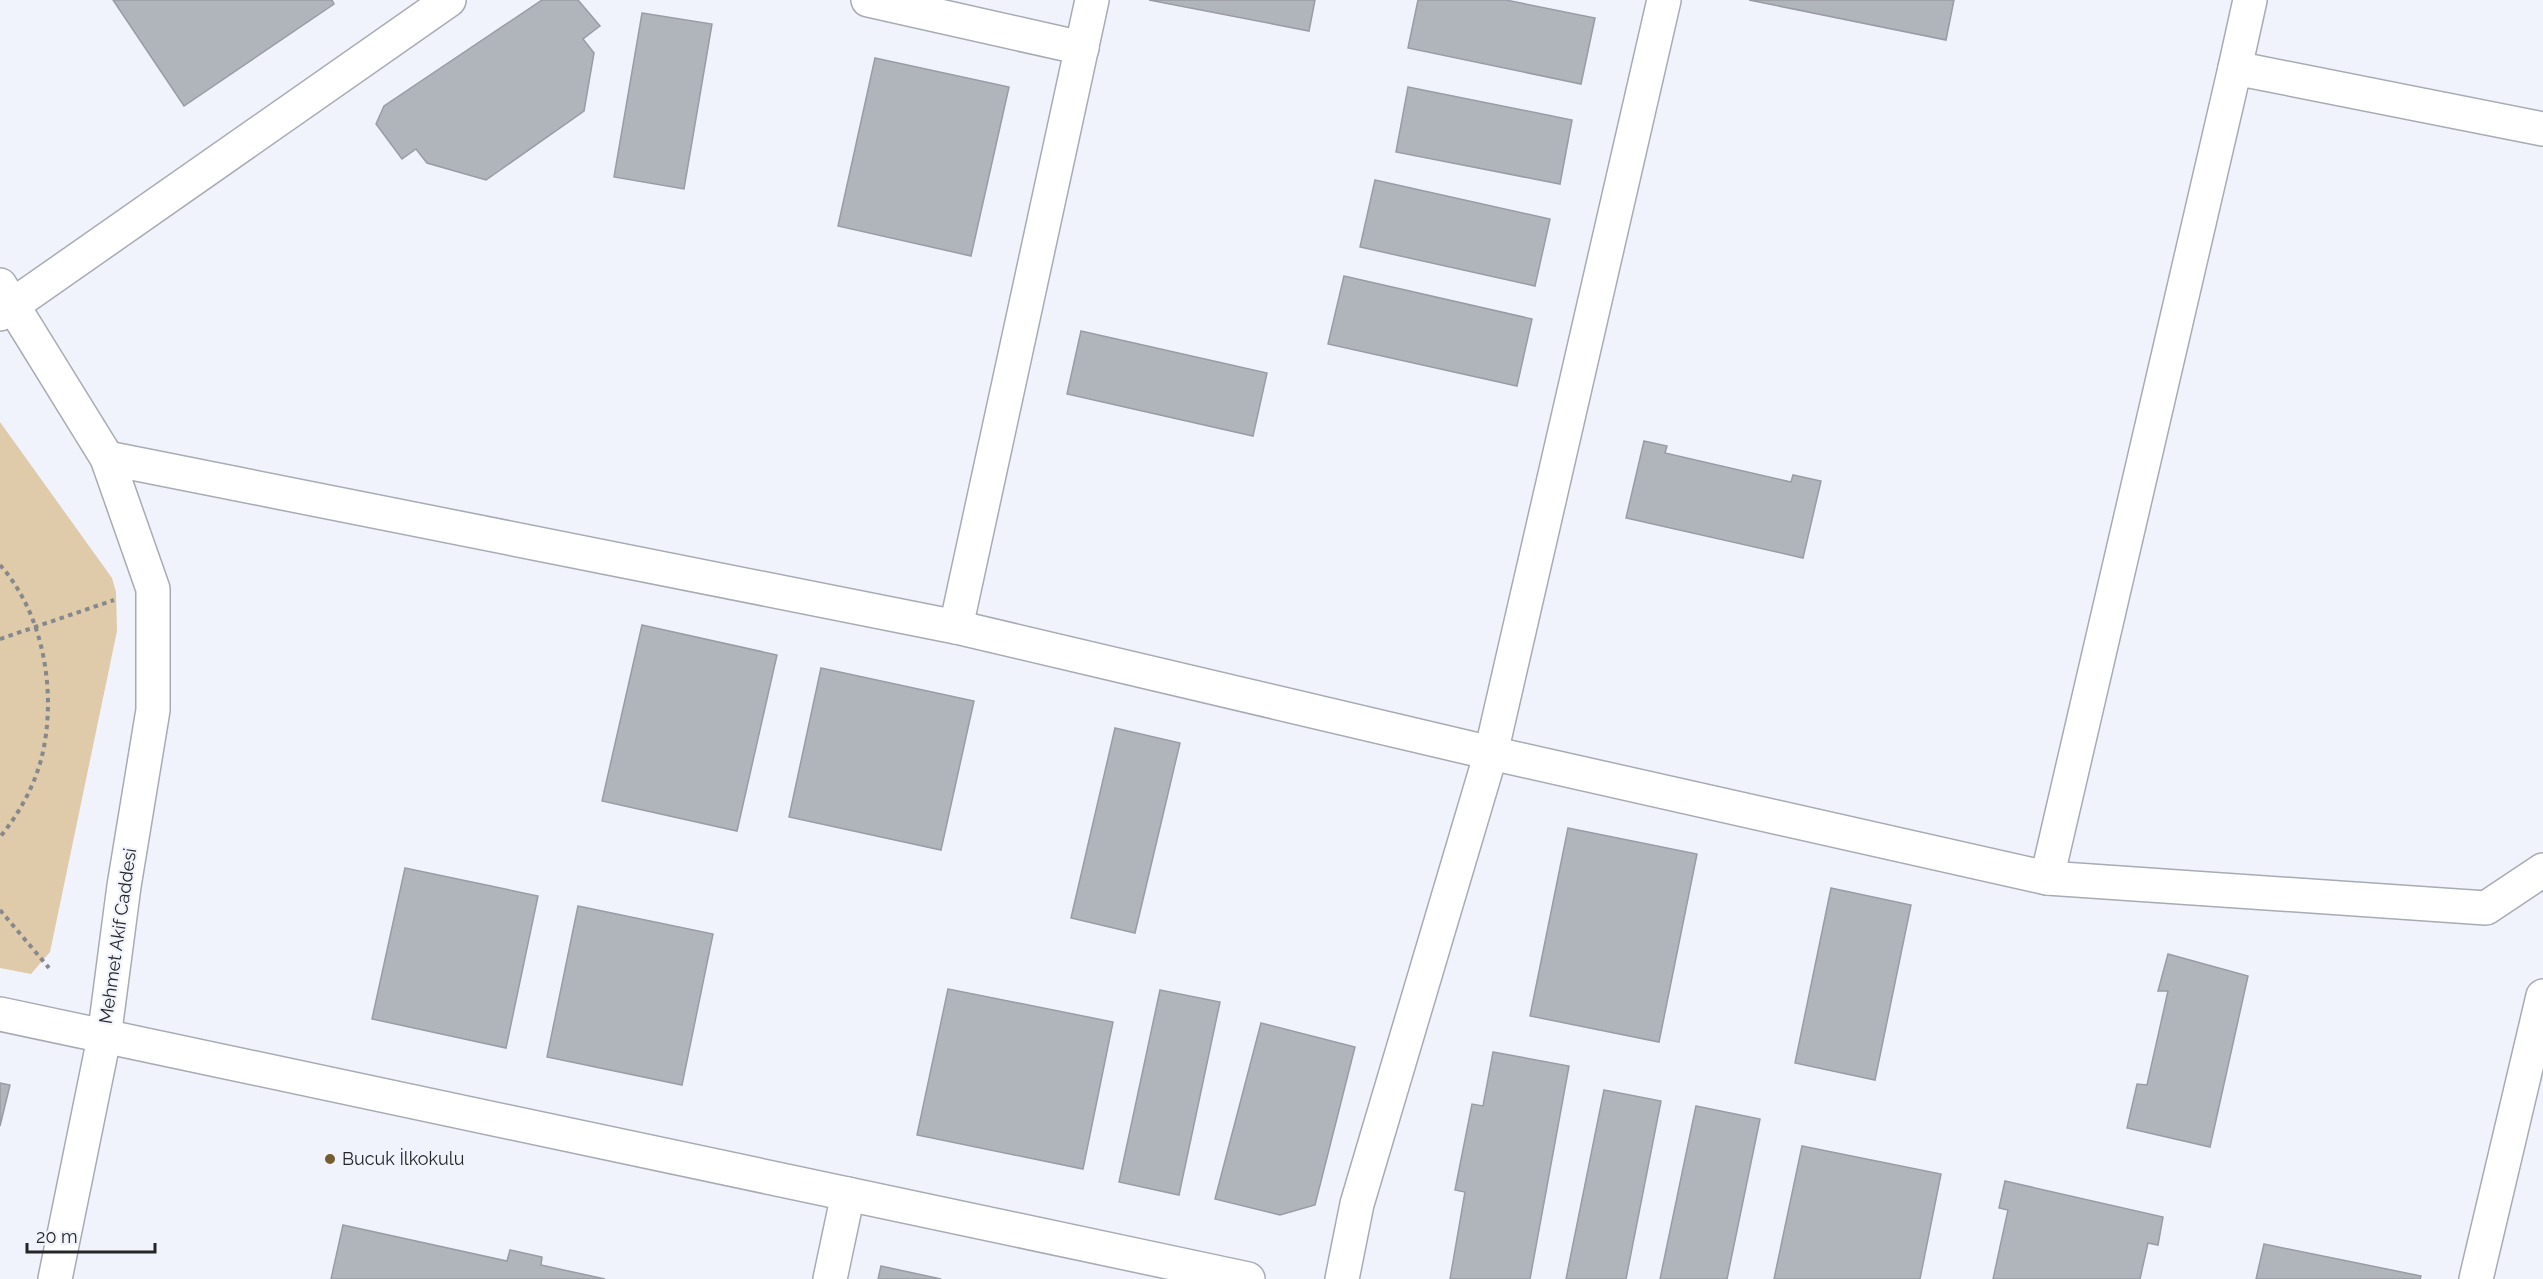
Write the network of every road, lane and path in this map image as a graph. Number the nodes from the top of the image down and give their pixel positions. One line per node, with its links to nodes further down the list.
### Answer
1 (449, 0): 9 (street)
2 (868, 0): 6 (street)
3 (1092, 0): 6 (street)
4 (1664, 0): 16 (street)
5 (2250, 0): 7 (street)
6 (1082, 48): 14 (street)
7 (2235, 68): 8 (street); 19 (street)
8 (2543, 129)
9 (4, 301): 10 (street, Mehmet Akif Caddesi)
10 (107, 458): 12 (street, Mehmet Akif Caddesi); 14 (street)
11 (0, 565): 13 (path)
12 (153, 589): 13 (path); 24 (street, Mehmet Akif Caddesi)
13 (35, 627): 15 (path); 17 (path)
14 (956, 627): 16 (street)
15 (0, 639)
16 (1491, 753): 19 (street); 29 (street)
17 (0, 837)
18 (2543, 870): 19 (street)
19 (2047, 878)
20 (0, 910): 21 (path)
21 (49, 968)
22 (2543, 996): 30 (street)
23 (0, 1014): 24 (street)
24 (104, 1038): 25 (street); 26 (street, Mehmet Akif Caddesi)
25 (848, 1194): 27 (street); 28 (street)
26 (55, 1279)
27 (830, 1279)
28 (1248, 1279)
29 (1342, 1279)
30 (2476, 1279)

